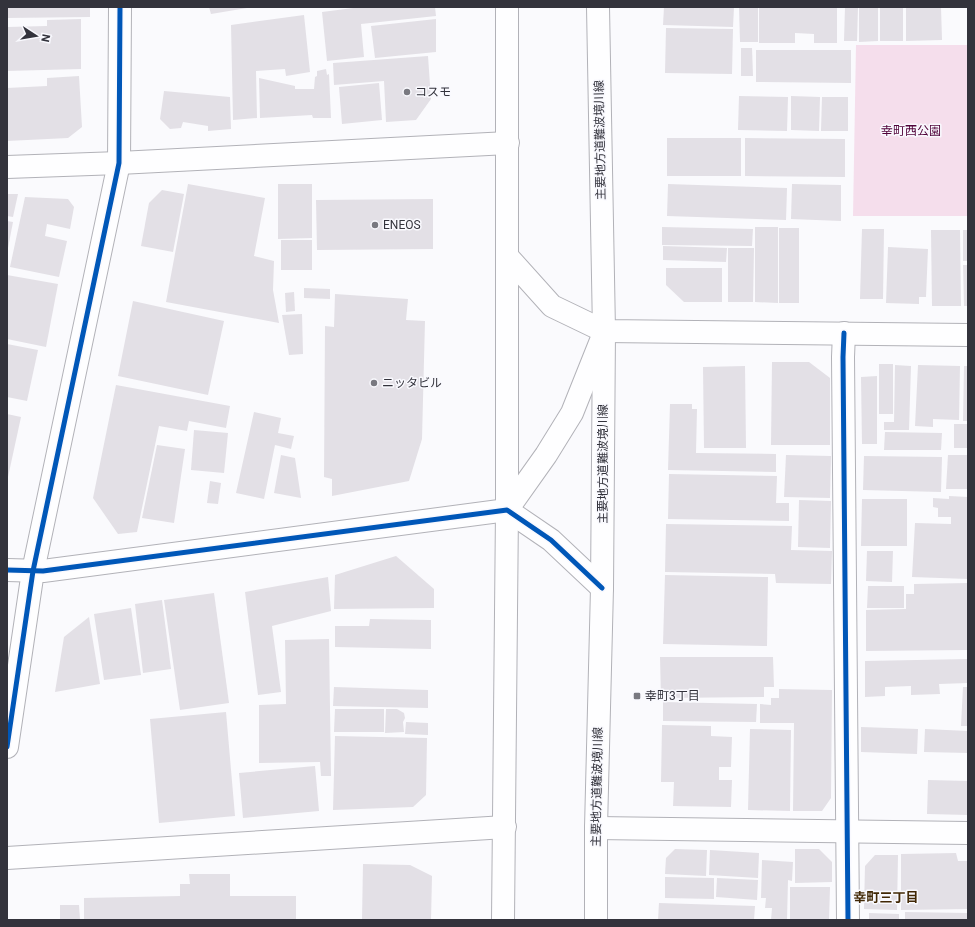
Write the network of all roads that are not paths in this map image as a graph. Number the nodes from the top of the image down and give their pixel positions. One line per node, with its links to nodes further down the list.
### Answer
1 (120, 7): 5 (street)
2 (507, 7): 4 (street)
3 (598, 7): 8 (street, 主要地方道難波境川線)
4 (508, 143): 5 (street); 7 (street)
5 (119, 163): 6 (street); 13 (street)
6 (7, 167)
7 (507, 256): 8 (street); 11 (street)
8 (604, 332): 9 (street); 11 (street); 14 (street, 主要地方道難波境川線)
9 (844, 333): 10 (street); 18 (street)
10 (968, 335)
11 (507, 510): 13 (street); 14 (street); 16 (street)
12 (7, 570): 13 (street)
13 (33, 571): 15 (street)
14 (602, 588): 17 (street, 主要地方道難波境川線)
15 (7, 747)
16 (505, 827): 20 (street); 21 (street)
17 (596, 828): 18 (street); 22 (street, 主要地方道難波境川線)
18 (848, 831): 19 (street); 23 (street)
19 (968, 833)
20 (7, 858)
21 (503, 920)
22 (596, 920)
23 (848, 920)

